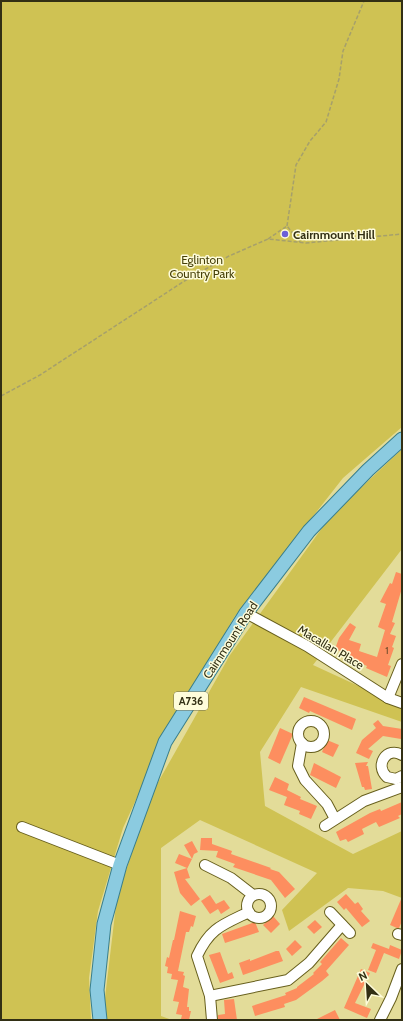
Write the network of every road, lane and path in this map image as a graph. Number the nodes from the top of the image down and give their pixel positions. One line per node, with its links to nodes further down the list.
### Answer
1 (364, 1): 2 (path)
2 (287, 226): 4 (path); 5 (path)
3 (402, 234): 5 (path)
4 (268, 239): 5 (path); 6 (path)
5 (301, 243)
6 (1, 396)
7 (402, 439): 8 (main road, Cairnmount Road / A736)
8 (246, 613): 10 (street, Macallan Place); 18 (main road, Cairnmount Road / A736)
9 (402, 664): 10 (street)
10 (388, 698): 11 (street, Macallan Place)
11 (402, 703)
12 (302, 743): 15 (street)
13 (402, 755): 14 (street)
14 (400, 783): 15 (street)
15 (335, 819): 16 (street)
16 (325, 826)
17 (22, 827): 18 (street)
18 (120, 865): 27 (main road, Cairnmount Road / A736)
19 (205, 865): 20 (street)
20 (253, 895): 21 (street); 21 (street)
21 (248, 912): 26 (street)
22 (330, 912): 23 (street)
23 (342, 925): 24 (street); 26 (street)
24 (350, 933)
25 (402, 969): 29 (street)
26 (210, 996): 28 (street)
27 (100, 1020)
28 (212, 1020)
29 (380, 1020)

